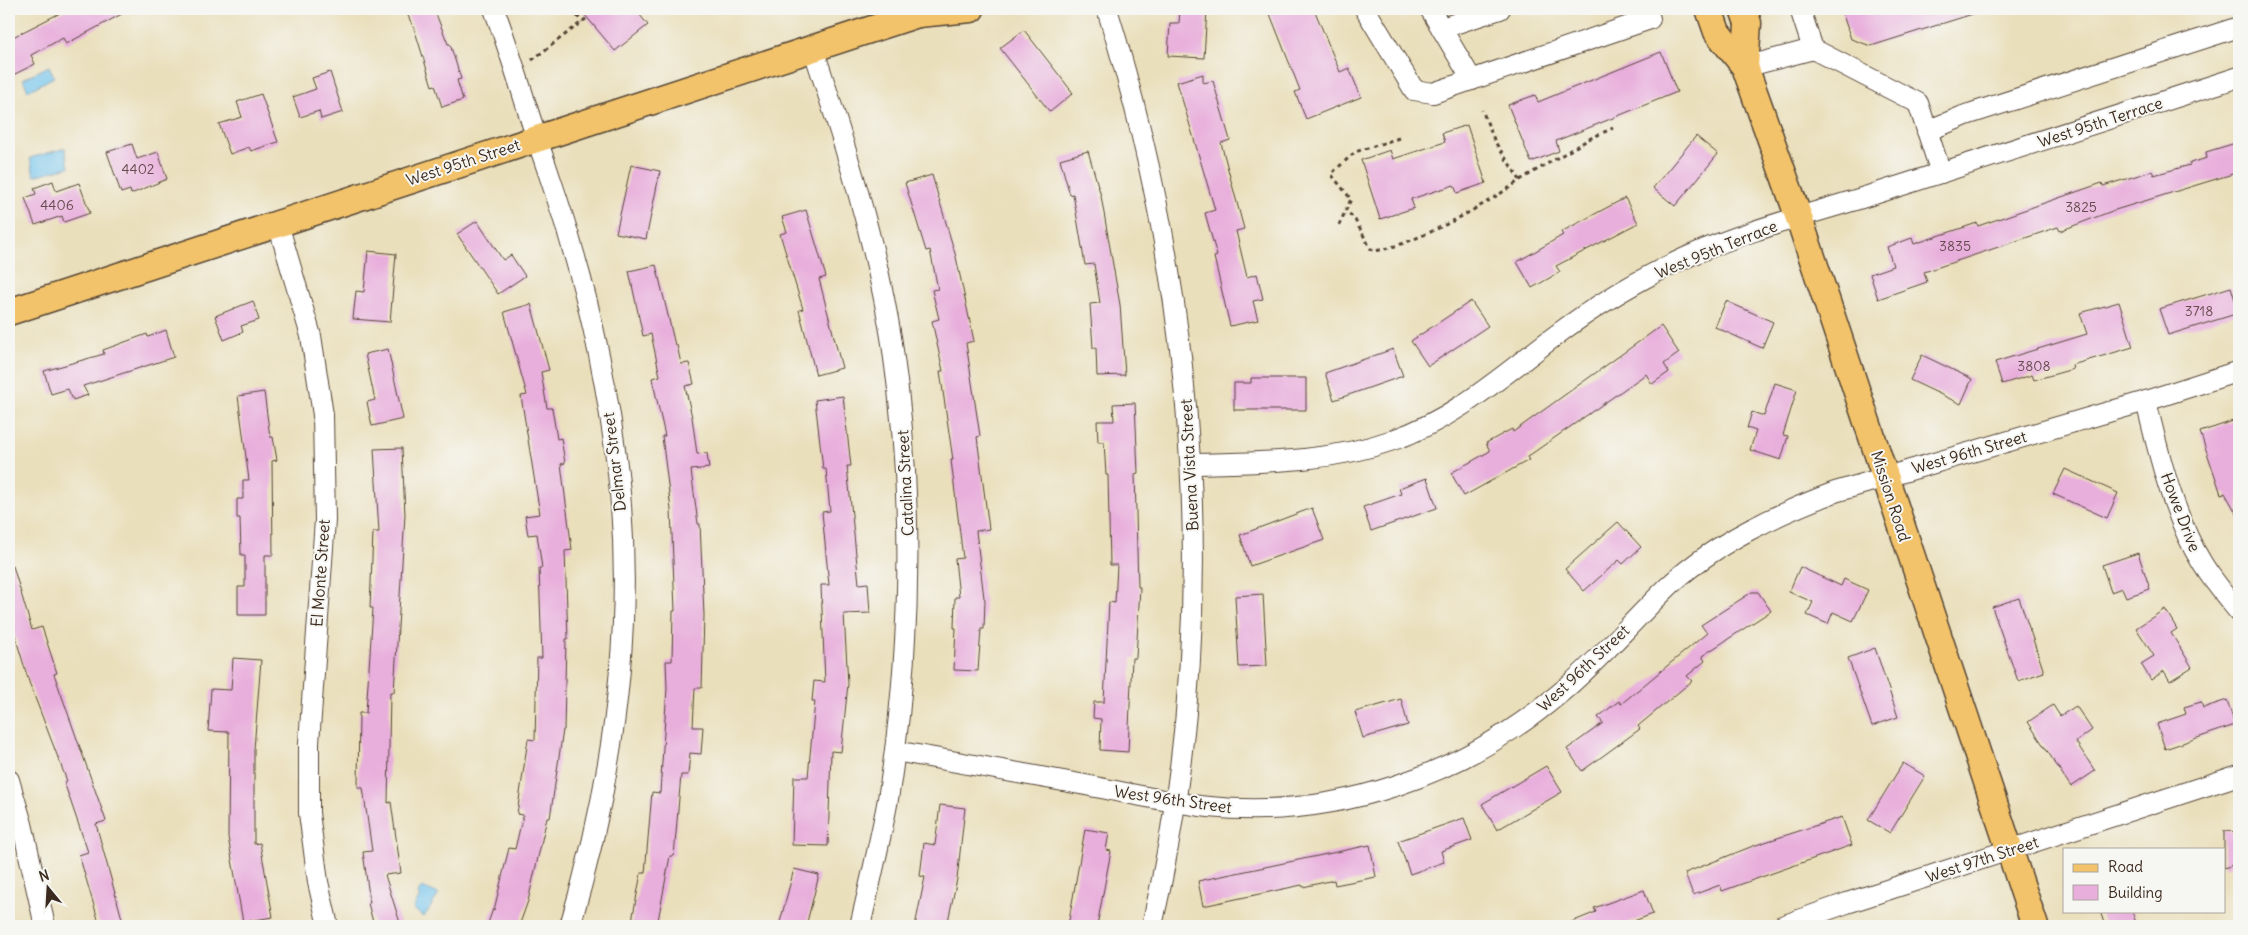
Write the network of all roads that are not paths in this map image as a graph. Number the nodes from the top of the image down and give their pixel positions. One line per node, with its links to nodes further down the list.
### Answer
1 (494, 9): 20 (street, Delmar Street)
2 (971, 9): 11 (main road, West 95th Street)
3 (1107, 9): 27 (street, Buena Vista Street)
4 (1365, 9): 18 (street)
5 (1430, 9): 13 (street)
6 (1500, 9): 13 (street)
7 (1647, 9): 18 (street)
8 (1709, 9): 16 (main road, Mission Road)
9 (1743, 9): 16 (main road, Mission Road)
10 (1800, 9): 15 (street)
11 (922, 11): 14 (main road, West 95th Street)
12 (2239, 27): 19 (street)
13 (1442, 28): 18 (street)
14 (813, 48): 20 (main road, West 95th Street); 30 (street, Catalina Street)
15 (1813, 50): 16 (street); 19 (street)
16 (1745, 67): 22 (main road, Mission Road)
17 (2239, 77): 21 (street, West 95th Terrace)
18 (1472, 80)
19 (1927, 131): 21 (street)
20 (537, 138): 23 (main road, West 95th Street); 37 (street, Delmar Street)
21 (1941, 173): 22 (street, West 95th Terrace)
22 (1799, 218): 27 (street, West 95th Terrace); 28 (main road, Mission Road)
23 (278, 224): 24 (main road, West 95th Street); 36 (street, El Monte Street)
24 (9, 312)
25 (2239, 371): 26 (street, West 96th Street)
26 (2146, 401): 28 (street, West 96th Street); 29 (street, Howe Drive)
27 (1191, 464): 33 (street, Buena Vista Street)
28 (1885, 476): 33 (street, West 96th Street); 34 (main road, Mission Road)
29 (2239, 612)
30 (894, 751): 33 (street, West 96th Street); 38 (street, Catalina Street)
31 (2239, 775): 34 (street, West 97th Street)
32 (9, 780): 35 (street)
33 (1175, 802): 39 (street, Buena Vista Street)
34 (2009, 850): 40 (street, West 97th Street); 41 (main road, Mission Road)
35 (45, 926)
36 (328, 926)
37 (570, 926)
38 (860, 926)
39 (1152, 926)
40 (1782, 926)
41 (2035, 926)

